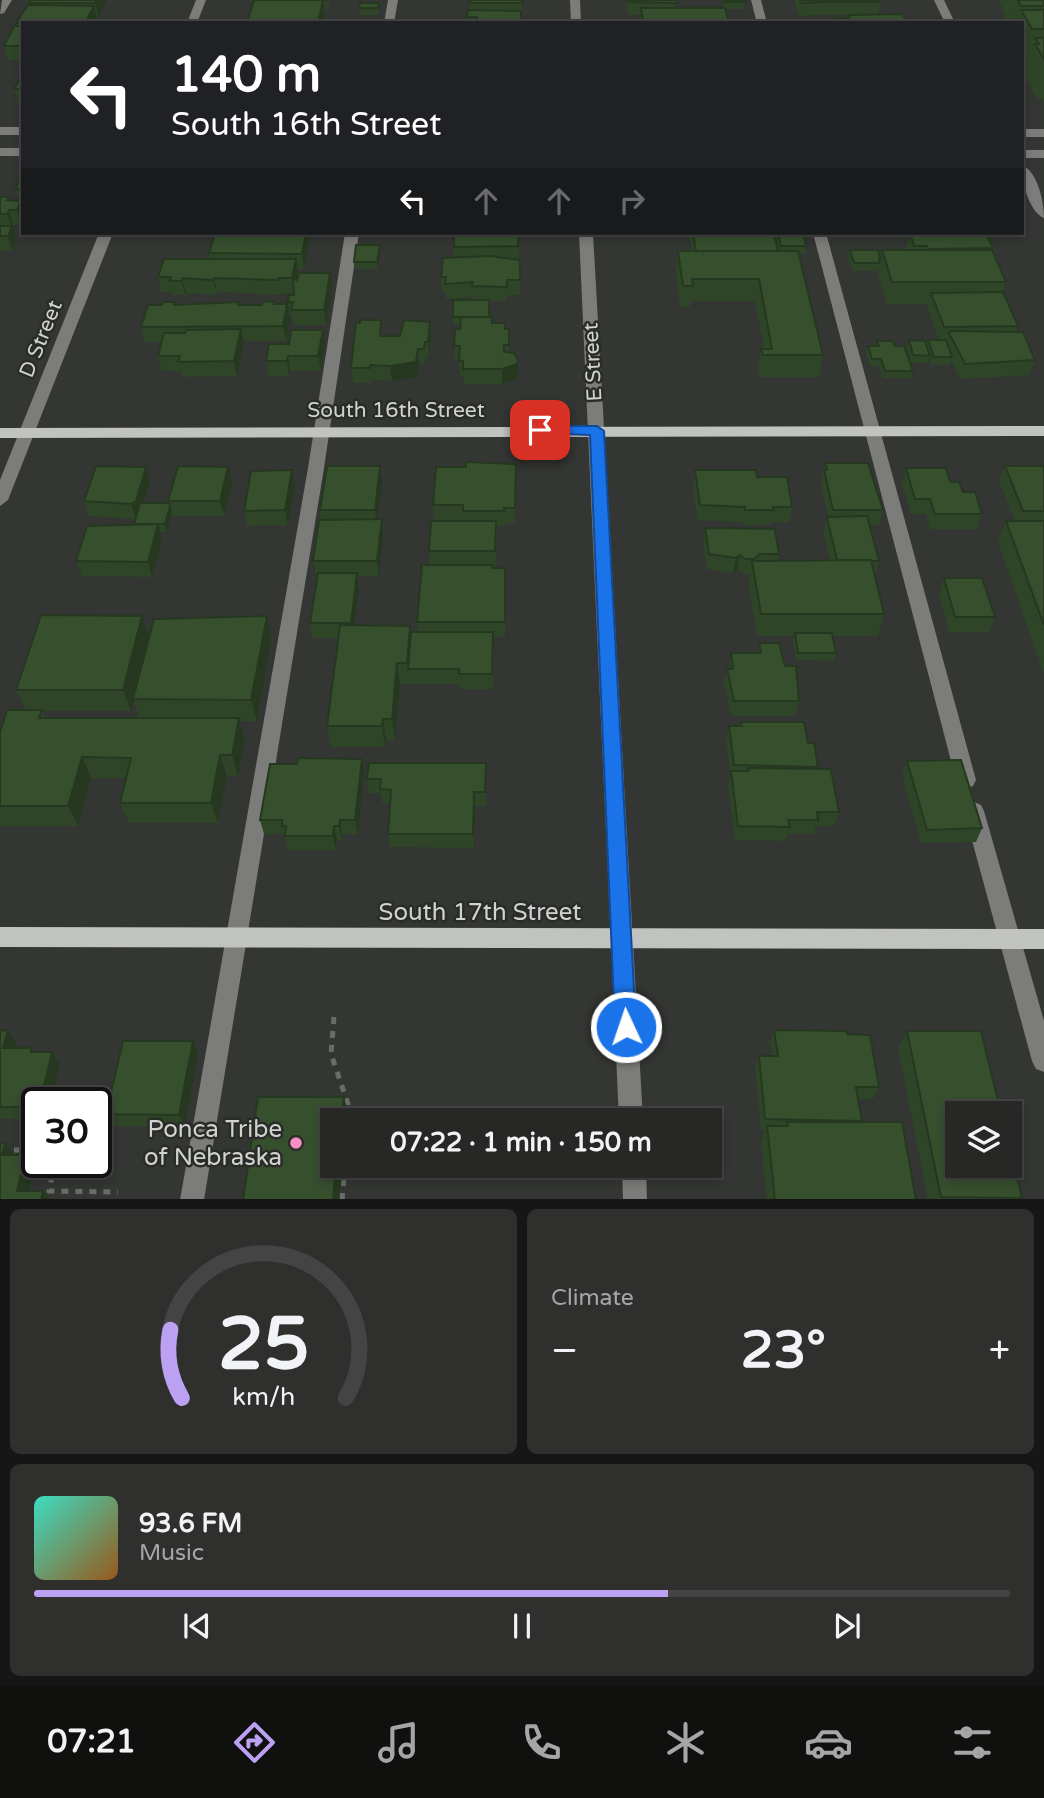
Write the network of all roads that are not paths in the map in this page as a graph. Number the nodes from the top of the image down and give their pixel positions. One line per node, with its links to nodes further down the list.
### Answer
1 (7, 0): 7 (street)
2 (201, 0): 8 (street)
3 (393, 0): 9 (street)
4 (575, 0): 10 (street)
5 (756, 0): 11 (street)
6 (939, 0): 12 (street)
7 (0, 11)
8 (193, 21)
9 (389, 21)
10 (576, 21)
11 (761, 21)
12 (949, 21)
13 (0, 131): 14 (street)
14 (21, 131)
15 (1024, 133): 16 (street)
16 (1044, 133)
17 (0, 152): 18 (street)
18 (21, 152)
19 (1024, 154): 20 (street)
20 (1044, 154)
21 (1024, 173): 22 (street)
22 (1044, 214)
23 (105, 235): 32 (street, D Street)
24 (352, 235): 27 (street)
25 (586, 235): 28 (street, E Street)
26 (821, 235): 29 (street)
27 (321, 431): 28 (main road, South 16th Street); 32 (main road, South 16th Street); 35 (street)
28 (597, 431): 29 (main road, South 16th Street); 36 (street, E Street)
29 (872, 431): 30 (main road, South 16th Street); 37 (street)
30 (1044, 431)
31 (0, 433): 32 (main road, South 16th Street)
32 (26, 433): 33 (street, D Street)
33 (0, 500)
34 (0, 937): 35 (main road, South 17th Street)
35 (235, 937): 36 (main road, South 17th Street); 42 (street)
36 (622, 939): 37 (main road, South 17th Street); 40 (street, E Street)
37 (1010, 939): 38 (main road, South 17th Street); 39 (street)
38 (1044, 939)
39 (1044, 1061)
40 (630, 1108)
41 (634, 1178): 43 (street)
42 (192, 1199)
43 (635, 1199)

